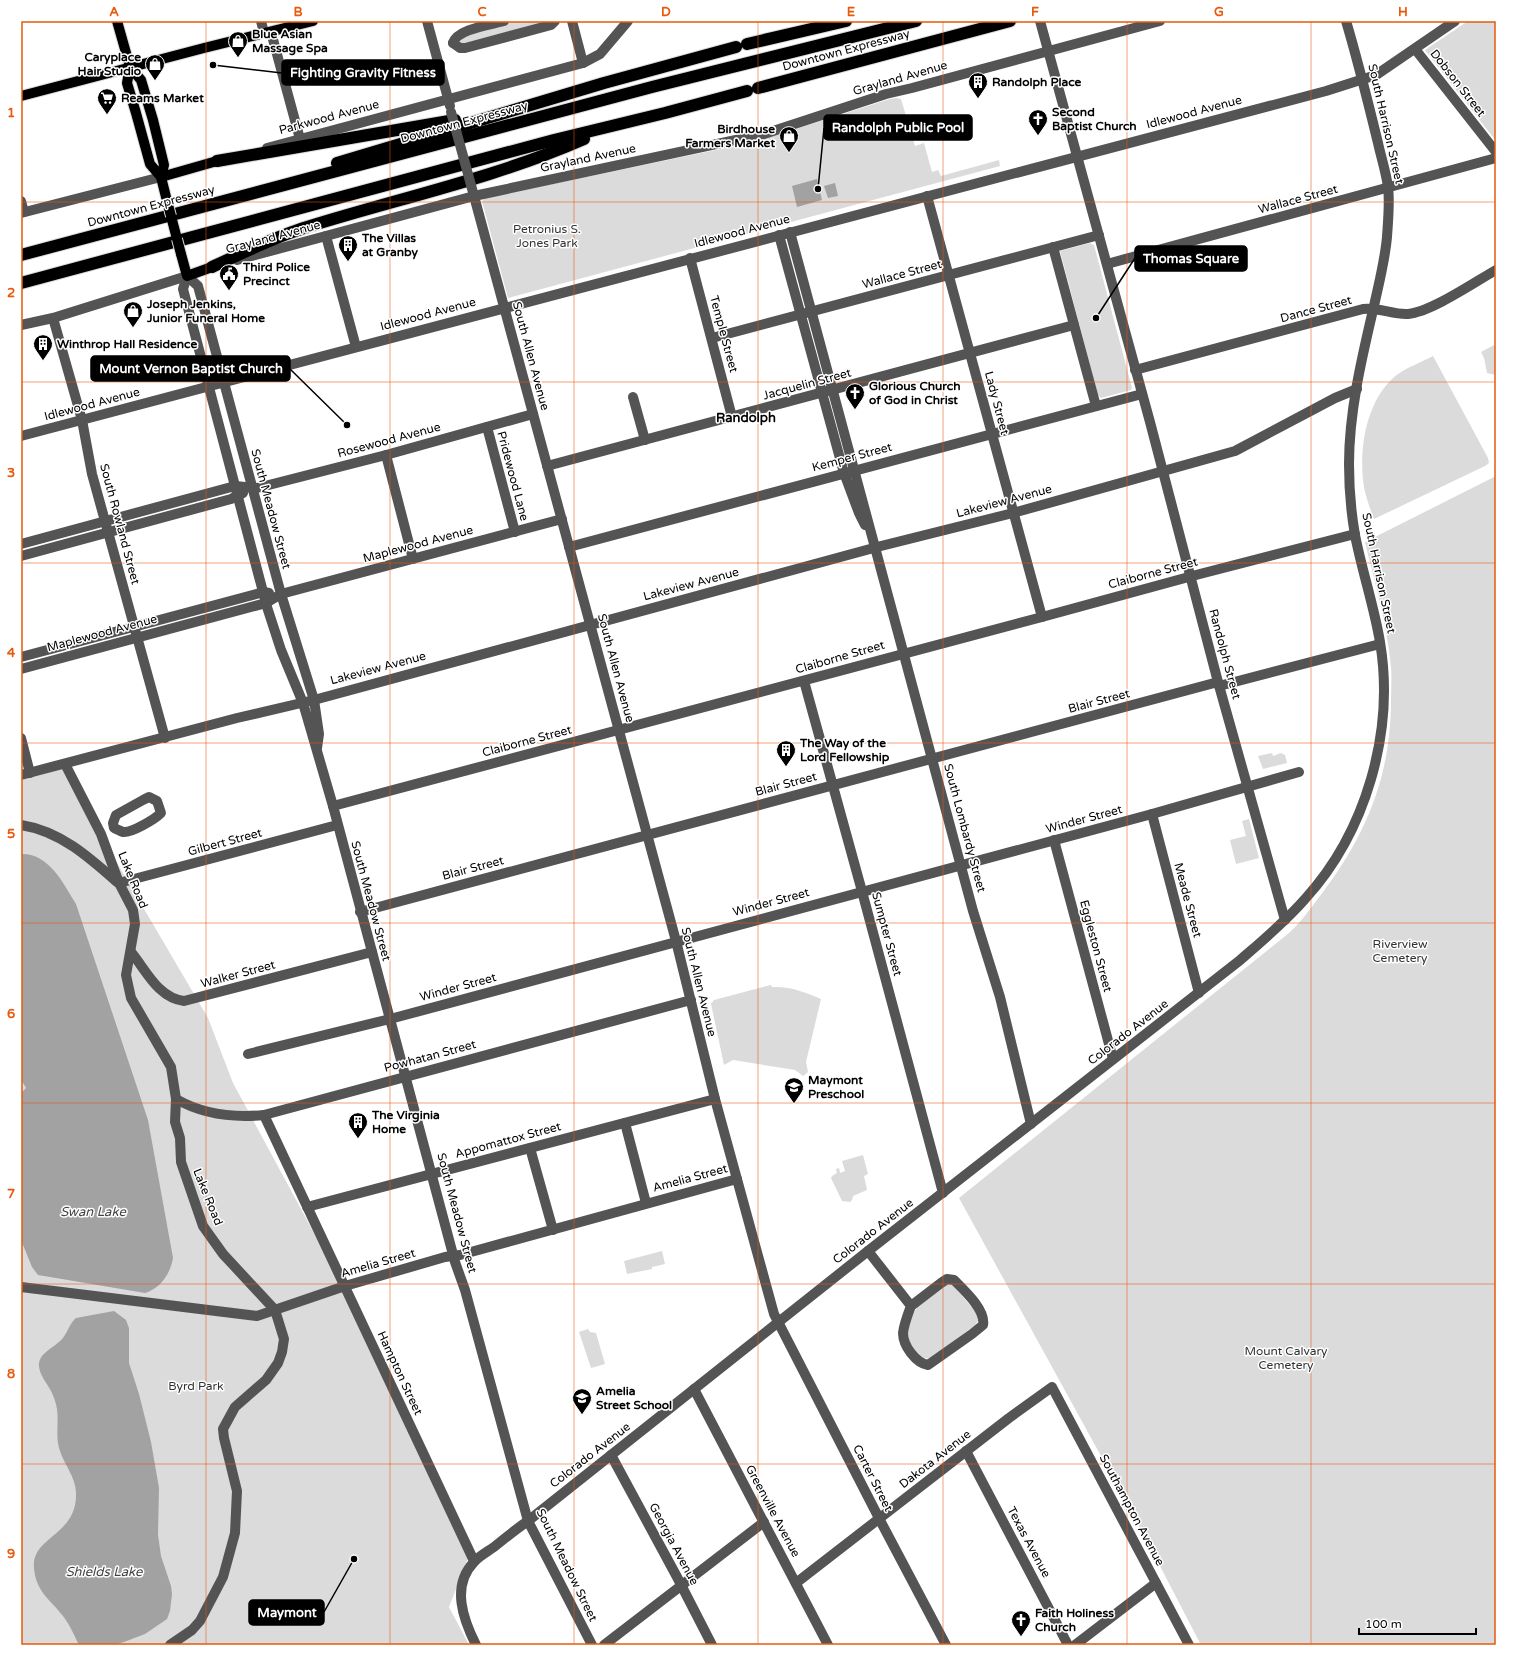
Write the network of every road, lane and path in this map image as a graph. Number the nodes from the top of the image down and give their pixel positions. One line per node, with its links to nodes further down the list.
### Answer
1 (117, 21): 22 (main road, South Meadow Street)
2 (261, 21): 16 (street)
3 (313, 21): 16 (main road)
4 (427, 21): 18 (street, South Allen Avenue)
5 (504, 21): 17 (street)
6 (555, 21): 17 (street)
7 (572, 21): 21 (street)
8 (628, 21): 21 (street, Parkwood Avenue)
9 (846, 21): 26 (highway)
10 (916, 21): 37 (highway, Downtown Expressway)
11 (1010, 21): 27 (highway, Downtown Expressway)
12 (1040, 21): 20 (street, Randolph Street)
13 (1160, 21): 20 (street, Grayland Avenue)
14 (1346, 21): 23 (street, South Harrison Street)
15 (1455, 21): 19 (street, Idlewood Avenue)
16 (268, 33): 22 (main road); 28 (street)
17 (453, 43): 18 (street)
18 (435, 48): 25 (street, South Allen Avenue)
19 (1414, 49): 23 (street, Idlewood Avenue); 29 (street, Dobson Street)
20 (1048, 50): 30 (street, Randolph Street); 35 (street, Grayland Avenue)
21 (584, 63): 25 (street, Parkwood Avenue)
22 (130, 67): 24 (main road); 33 (main road, South Meadow Street); 33 (main road, South Meadow Street)
23 (1363, 79): 30 (street, Idlewood Avenue); 34 (street, South Harrison Street)
24 (21, 96)
25 (449, 99): 28 (street, Parkwood Avenue); 35 (street, South Allen Avenue, bridge)
26 (546, 100): 32 (highway); 37 (highway)
27 (614, 126): 48 (highway); 52 (highway, Downtown Expressway)
28 (300, 139): 32 (street, Parkwood Avenue)
29 (1496, 152)
30 (1077, 156): 36 (street, Idlewood Avenue); 42 (street, Randolph Street)
31 (1496, 158): 34 (street, Wallace Street)
32 (217, 161): 33 (main road, Parkwood Avenue)
33 (161, 177): 39 (street, Parkwood Avenue); 51 (main road, South Meadow Street, bridge)
34 (1388, 188): 47 (street, Wallace Street); 54 (street, South Harrison Street)
35 (474, 196): 43 (street, Grayland Avenue); 53 (street, South Allen Avenue)
36 (927, 196): 40 (street, Idlewood Avenue); 50 (street, Lady Street)
37 (240, 197): 45 (highway, Downtown Expressway)
38 (21, 201): 39 (street)
39 (23, 212)
40 (790, 232): 41 (street, Idlewood Avenue); 55 (street, South Lombardy Street)
41 (779, 235): 46 (street, Idlewood Avenue); 56 (street, South Lombardy Street)
42 (1099, 235): 44 (street, Wallace Street); 47 (street, Randolph Street)
43 (326, 236): 48 (street, Grayland Avenue); 61 (street)
44 (1053, 247): 50 (street, Wallace Street); 59 (street)
45 (21, 255)
46 (690, 258): 53 (street, Idlewood Avenue); 60 (street, Temple Street)
47 (1107, 264): 63 (street, Randolph Street)
48 (212, 267): 51 (main road, Grayland Avenue)
49 (1496, 270): 54 (street, Dance Street)
50 (948, 275): 55 (street, Wallace Street); 62 (street, Lady Street)
51 (187, 276): 57 (street, Grayland Avenue); 64 (street, South Meadow Street); 65 (street, South Meadow Street)
52 (21, 283)
53 (504, 308): 61 (street, Idlewood Avenue); 72 (street, South Allen Avenue)
54 (1373, 308): 63 (street, Dance Street); 66 (street, South Harrison Street)
55 (812, 311): 56 (street, Wallace Street); 67 (street, South Lombardy Street)
56 (801, 314): 60 (street, Wallace Street); 68 (street, South Lombardy Street)
57 (53, 318): 58 (street, Grayland Avenue); 74 (street, South Rowland Street)
58 (21, 325)
59 (1074, 325): 62 (street, Jacquelin Street); 71 (street)
60 (712, 338): 73 (street, Temple Street)
61 (356, 347): 64 (street, Idlewood Avenue)
62 (970, 354): 67 (street, Jacquelin Street); 76 (street, Lady Street)
63 (1135, 370): 69 (street, Randolph Street)
64 (224, 382): 65 (street, Idlewood Avenue); 84 (street, South Meadow Street)
65 (209, 386): 74 (street, Idlewood Avenue); 85 (street, South Meadow Street)
66 (1357, 389): 82 (street, Lakeview Avenue); 91 (street, South Harrison Street)
67 (834, 390): 68 (street, Jacquelin Street); 81 (street, South Lombardy Street)
68 (822, 393): 73 (street, Jacquelin Street); 83 (street, South Lombardy Street)
69 (1142, 394): 71 (street, Kemper Street); 82 (street, Randolph Street)
70 (633, 397): 78 (street)
71 (1096, 406): 76 (street, Kemper Street)
72 (533, 414): 75 (street, Rosewood Avenue); 80 (street, South Allen Avenue)
73 (732, 416): 78 (street, Jacquelin Street)
74 (82, 420): 77 (street, Idlewood Avenue); 88 (street, South Rowland Street)
75 (486, 427): 79 (street, Rosewood Avenue); 89 (street, Pridewood Lane)
76 (992, 434): 81 (street, Kemper Street); 86 (street, Lady Street)
77 (21, 436)
78 (645, 440): 80 (street, Jacquelin Street)
79 (386, 455): 84 (street, Rosewood Avenue); 96 (street)
80 (547, 466): 87 (street, South Allen Avenue)
81 (855, 471): 83 (street, Kemper Street); 93 (street, South Lombardy Street)
82 (1162, 472): 86 (street, Lakeview Avenue); 97 (street, Randolph Street)
83 (844, 473): 93 (street, South Lombardy Street); 94 (street, Kemper Street)
84 (252, 488): 85 (street, Rosewood Avenue); 99 (street, South Meadow Street)
85 (237, 491): 88 (street, Rosewood Avenue); 90 (street, Rosewood Avenue); 98 (street, South Meadow Street)
86 (1013, 512): 93 (street, Lakeview Avenue); 101 (street, Lady Street)
87 (562, 519): 89 (street, Maplewood Avenue); 94 (street, South Allen Avenue)
88 (105, 522): 90 (street, South Rowland Street); 92 (street, Rosewood Avenue)
89 (515, 532): 96 (street, Maplewood Avenue)
90 (108, 533): 95 (street, Rosewood Avenue); 103 (street, South Rowland Street)
91 (1355, 534): 97 (street, Claiborne Street); 105 (street, South Harrison Street)
92 (21, 544)
93 (874, 544): 102 (street, Lakeview Avenue); 106 (street, South Lombardy Street)
94 (569, 547): 102 (street, South Allen Avenue)
95 (21, 556)
96 (413, 558): 99 (street, Maplewood Avenue)
97 (1190, 576): 101 (street, Claiborne Street); 110 (street, Randolph Street)
98 (264, 592): 99 (street, Maplewood Avenue); 100 (street, South Meadow Street); 103 (street, Maplewood Avenue)
99 (281, 594): 100 (street, Maplewood Avenue); 111 (street, South Meadow Street)
100 (266, 603): 104 (street, Maplewood Avenue); 112 (street, South Meadow Street)
101 (1042, 617): 106 (street, Claiborne Street)
102 (590, 625): 111 (street, Lakeview Avenue); 113 (street, South Allen Avenue)
103 (134, 627): 104 (street, South Rowland Street); 107 (street, Maplewood Avenue)
104 (137, 638): 108 (street, Maplewood Avenue); 115 (street, South Rowland Street)
105 (1380, 644): 110 (street, Blair Street); 135 (street, South Harrison Street)
106 (904, 653): 109 (street, Claiborne Street); 117 (street, South Lombardy Street)
107 (21, 657)
108 (21, 668)
109 (804, 681): 113 (street, Claiborne Street); 121 (street, Sumpter Street)
110 (1219, 684): 117 (street, Blair Street); 122 (street, Randolph Street)
111 (314, 700): 112 (street, Lakeview Avenue); 116 (street, South Meadow Street)
112 (303, 703): 115 (street, Lakeview Avenue); 116 (street, South Meadow Street)
113 (619, 730): 123 (street, Claiborne Street); 129 (street, South Allen Avenue)
114 (21, 738): 120 (street)
115 (165, 738): 118 (street, Lakeview Avenue)
116 (317, 754): 123 (street, South Meadow Street)
117 (933, 759): 121 (street, Blair Street); 131 (street, South Lombardy Street)
118 (65, 764): 120 (street, Lakeview Avenue); 128 (street, Lake Road)
119 (1299, 772): 122 (street, Winder Street)
120 (26, 774)
121 (833, 785): 129 (street, Blair Street); 133 (street, Sumpter Street)
122 (1248, 787): 124 (street, Winder Street); 135 (street, Randolph Street)
123 (332, 806): 126 (street, South Meadow Street)
124 (1152, 814): 130 (street, Winder Street); 139 (street, Meade Street)
125 (21, 825): 132 (street)
126 (337, 825): 132 (street, Gilbert Street); 134 (street, South Meadow Street)
127 (114, 828): 128 (street)
128 (101, 834): 132 (street, Lake Road)
129 (647, 835): 134 (street, Blair Street); 136 (street, South Allen Avenue)
130 (1054, 840): 131 (street, Winder Street); 143 (street, Eggleston Street)
131 (961, 864): 133 (street, Winder Street); 149 (street, South Lombardy Street)
132 (119, 883): 137 (street, Lake Road)
133 (862, 891): 136 (street, Winder Street); 153 (street, Sumpter Street)
134 (360, 912): 138 (street, South Meadow Street)
135 (1285, 920): 139 (street, Colorado Avenue)
136 (676, 941): 140 (street, South Allen Avenue); 141 (street, Winder Street)
137 (131, 952): 138 (street, Walker Street); 145 (street, Lake Road)
138 (372, 952): 141 (street, South Meadow Street)
139 (1199, 993): 143 (street, Colorado Avenue)
140 (691, 1000): 144 (street, Powhatan Street); 146 (street, South Allen Avenue)
141 (390, 1019): 142 (street, Winder Street); 144 (street, South Meadow Street)
142 (248, 1054)
143 (1113, 1059): 149 (street, Colorado Avenue)
144 (406, 1076): 147 (street, Powhatan Street); 151 (street, South Meadow Street)
145 (176, 1099): 147 (street, Powhatan Street); 162 (street, Lake Road)
146 (715, 1099): 148 (street, Appomattox Street); 152 (street, South Allen Avenue)
147 (264, 1115): 155 (street, Hampton Street)
148 (625, 1123): 150 (street, Appomattox Street); 154 (street)
149 (1031, 1124): 153 (street, Colorado Avenue)
150 (530, 1148): 151 (street, Appomattox Street); 156 (street)
151 (433, 1174): 155 (street, Appomattox Street); 158 (street, South Meadow Street)
152 (737, 1179): 154 (street, Amelia Street); 163 (street, South Allen Avenue)
153 (943, 1193): 157 (street, Colorado Avenue)
154 (646, 1204): 156 (street, Amelia Street)
155 (307, 1207): 159 (street, Hampton Street)
156 (553, 1230): 158 (street, Amelia Street)
157 (868, 1251): 161 (street); 163 (street, Colorado Avenue)
158 (454, 1255): 159 (street, Amelia Street); 169 (street, South Meadow Street)
159 (344, 1286): 162 (street, Amelia Street); 171 (street, Hampton Street)
160 (21, 1287): 162 (street, Amelia Street)
161 (910, 1306): 161 (street)
162 (275, 1310): 175 (street, Lake Road)
163 (778, 1323): 165 (street, Colorado Avenue); 168 (street, Carter Street)
164 (1052, 1387): 166 (street, Dakota Avenue); 173 (street, Southampton Avenue)
165 (694, 1389): 167 (street, Colorado Avenue); 170 (street, Greenville Avenue)
166 (966, 1451): 168 (street, Dakota Avenue); 182 (street, Texas Avenue)
167 (611, 1455): 169 (street, Colorado Avenue); 174 (street, Georgia Avenue)
168 (879, 1519): 172 (street, Dakota Avenue); 181 (street, Carter Street)
169 (528, 1521): 171 (street, Colorado Avenue); 177 (street, South Meadow Street)
170 (764, 1522): 172 (street, Greenville Avenue); 174 (street)
171 (474, 1561): 176 (street)
172 (796, 1583): 180 (street, Greenville Avenue)
173 (1156, 1583): 183 (street); 184 (street, Southampton Avenue)
174 (681, 1585): 178 (street); 179 (street, Georgia Avenue)
175 (170, 1645)
176 (476, 1645)
177 (592, 1645)
178 (604, 1645)
179 (712, 1645)
180 (828, 1645)
181 (946, 1645)
182 (1068, 1645)
183 (1074, 1645)
184 (1189, 1645)

